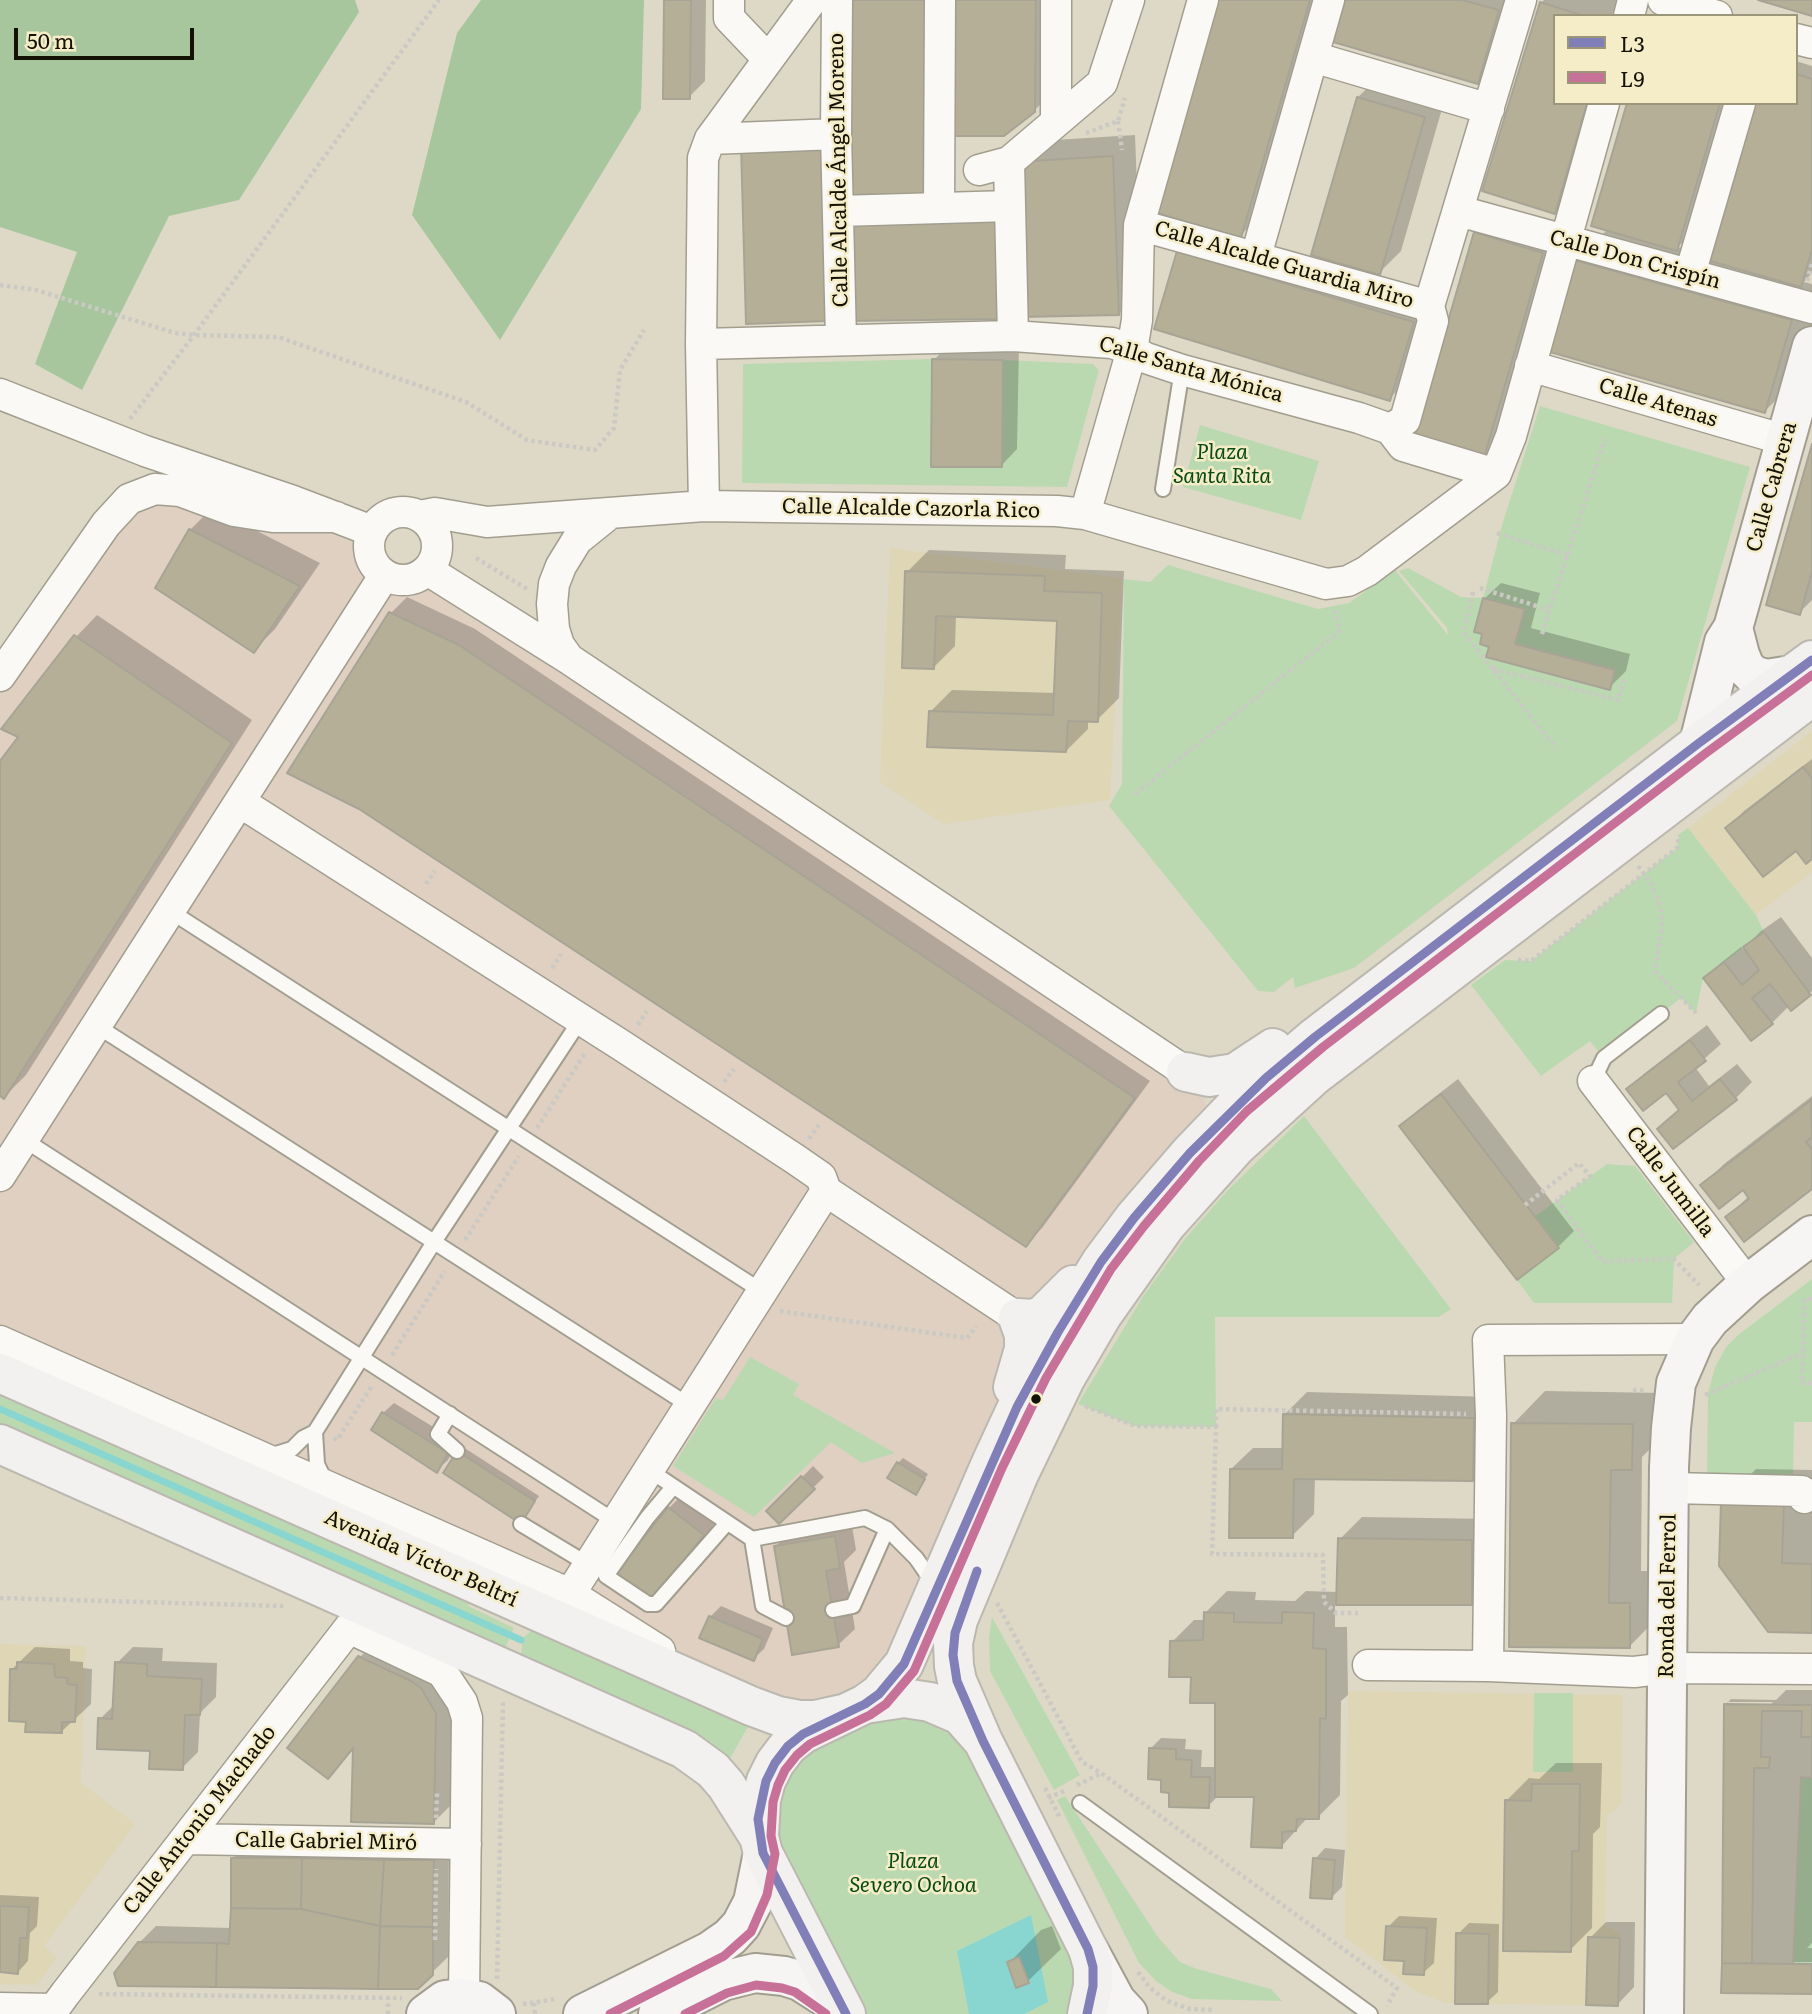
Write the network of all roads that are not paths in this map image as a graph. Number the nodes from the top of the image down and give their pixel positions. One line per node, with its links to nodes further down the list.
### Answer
1 (729, 0): 13 (street)
2 (812, 0): 13 (street)
3 (837, 0): 18 (street, Calle Alcalde Ángel Moreno)
4 (940, 0): 23 (street)
5 (1056, 0): 17 (street)
6 (1129, 0): 17 (street)
7 (1203, 0): 26 (street)
8 (1329, 0): 12 (street)
9 (1521, 0): 16 (street)
10 (1663, 0): 11 (street)
11 (1710, 14)
12 (1313, 57): 16 (street); 28 (street)
13 (768, 59): 19 (street)
14 (1603, 105): 27 (street)
15 (1739, 105): 29 (street)
16 (1489, 109): 25 (street)
17 (1056, 121): 20 (street)
18 (836, 134): 19 (street); 24 (street, Calle Alcalde Ángel Moreno)
19 (710, 139): 34 (street)
20 (1009, 162): 21 (street); 22 (street)
21 (979, 170)
22 (1010, 206): 23 (street); 32 (street)
23 (939, 208): 24 (street)
24 (839, 211): 33 (street, Calle Alcalde Ángel Moreno)
25 (1459, 211): 27 (street, Calle Don Crispín); 30 (street)
26 (1139, 225): 28 (street, Calle Alcalde Guardia Miro); 36 (street)
27 (1565, 241): 29 (street, Calle Don Crispín); 37 (street)
28 (1256, 256): 30 (street, Calle Alcalde Guardia Miro)
29 (1690, 274): 31 (street, Calle Don Crispín)
30 (1429, 306): 40 (street)
31 (1812, 309)
32 (1013, 336): 33 (street, Calle Santa Mónica); 36 (street, Calle Santa Mónica)
33 (841, 340): 34 (street, Calle Santa Mónica)
34 (701, 344): 44 (street)
35 (1812, 346): 41 (street, Calle Cabrera)
36 (1132, 350): 38 (street, Calle Santa Mónica); 46 (street)
37 (1530, 366): 41 (street, Calle Atenas); 42 (street)
38 (1182, 370): 40 (street, Calle Santa Mónica); 43 (lane)
39 (0, 394): 48 (street)
40 (1397, 437): 42 (street, Calle Santa Mónica)
41 (1785, 440): 53 (street, Calle Cabrera)
42 (1496, 474): 46 (street, Calle Alcalde Cazorla Rico)
43 (1163, 489)
44 (704, 506): 45 (street, Calle Alcalde Cazorla Rico); 46 (street, Calle Alcalde Cazorla Rico)
45 (608, 514): 49 (street, Calle Alcalde Cazorla Rico); 54 (street)
46 (1085, 514)
47 (420, 516): 49 (street); 50 (street); 51 (street)
48 (336, 517): 50 (street); 55 (street)
49 (487, 522): 51 (street)
50 (372, 531): 52 (street)
51 (433, 560): 52 (street); 54 (street)
52 (384, 576): 58 (street)
53 (1733, 628): 56 (street); 57 (street, Calle Cabrera)
54 (569, 659): 64 (street)
55 (0, 676)
56 (1805, 677): 57 (main road); 108 (main road)
57 (1699, 743): 60 (main road)
58 (240, 802): 59 (street); 63 (street)
59 (170, 911): 62 (street); 66 (lane)
60 (1365, 999): 64 (main road); 68 (main road)
61 (1661, 1014): 65 (lane)
62 (97, 1026): 67 (street); 73 (lane)
63 (585, 1033): 66 (lane); 70 (street)
64 (1186, 1072): 68 (main road)
65 (1592, 1081): 74 (street, Calle Jumilla)
66 (508, 1128): 73 (lane); 75 (lane)
67 (23, 1139): 69 (street); 79 (lane)
68 (1198, 1145): 71 (main road)
69 (0, 1176)
70 (826, 1191): 75 (street); 76 (street)
71 (1134, 1218): 76 (main road); 87 (main road)
72 (1812, 1235): 74 (street, Ronda del Ferrol)
73 (434, 1242): 79 (lane); 81 (lane)
74 (1748, 1284): 77 (street, Ronda del Ferrol)
75 (766, 1300): 81 (street)
76 (1018, 1318): 87 (main road)
77 (1695, 1339): 90 (street, Ronda del Ferrol); 103 (street)
78 (0, 1341): 86 (street)
79 (361, 1357): 82 (lane); 83 (lane)
80 (0, 1373): 106 (main road, Avenida Víctor Beltrí)
81 (690, 1406): 88 (street)
82 (450, 1414): 85 (lane); 92 (lane)
83 (315, 1432): 86 (lane); 89 (lane)
84 (0, 1444): 112 (main road)
85 (457, 1451)
86 (260, 1456): 89 (street)
87 (991, 1463): 98 (main road)
88 (661, 1479): 92 (street); 93 (lane); 93 (lane)
89 (331, 1487): 99 (street)
90 (1670, 1488): 91 (street); 104 (street, Ronda del Ferrol)
91 (1804, 1498)
92 (616, 1521): 97 (street)
93 (727, 1522): 96 (lane)
94 (521, 1524): 97 (lane)
95 (887, 1529): 96 (lane); 98 (lane); 100 (lane)
96 (752, 1539): 101 (lane)
97 (589, 1565): 99 (street)
98 (937, 1589): 107 (main road)
99 (570, 1594): 106 (street)
100 (833, 1609)
101 (786, 1618)
102 (1368, 1665): 103 (street)
103 (1488, 1666): 104 (street)
104 (1668, 1668): 105 (street); 123 (street, Ronda del Ferrol)
105 (1812, 1670)
106 (743, 1703): 107 (main road, Avenida Víctor Beltrí)
107 (856, 1708): 108 (main road); 112 (main road)
108 (983, 1741): 113 (main road)
109 (1080, 1803): 122 (lane)
110 (186, 1839): 111 (street, Calle Gabriel Miró); 111 (street, Calle Antonio Machado); 114 (street, Calle Antonio Machado)
111 (466, 1844): 115 (street)
112 (761, 1845): 117 (street); 119 (main road)
113 (1088, 1949): 120 (main road); 121 (street)
114 (57, 2005): 116 (street)
115 (450, 2005)
116 (0, 2008)
117 (583, 2014)
118 (657, 2014): 119 (street)
119 (844, 2014)
120 (1087, 2014)
121 (1128, 2014)
122 (1370, 2014)
123 (1664, 2014)

